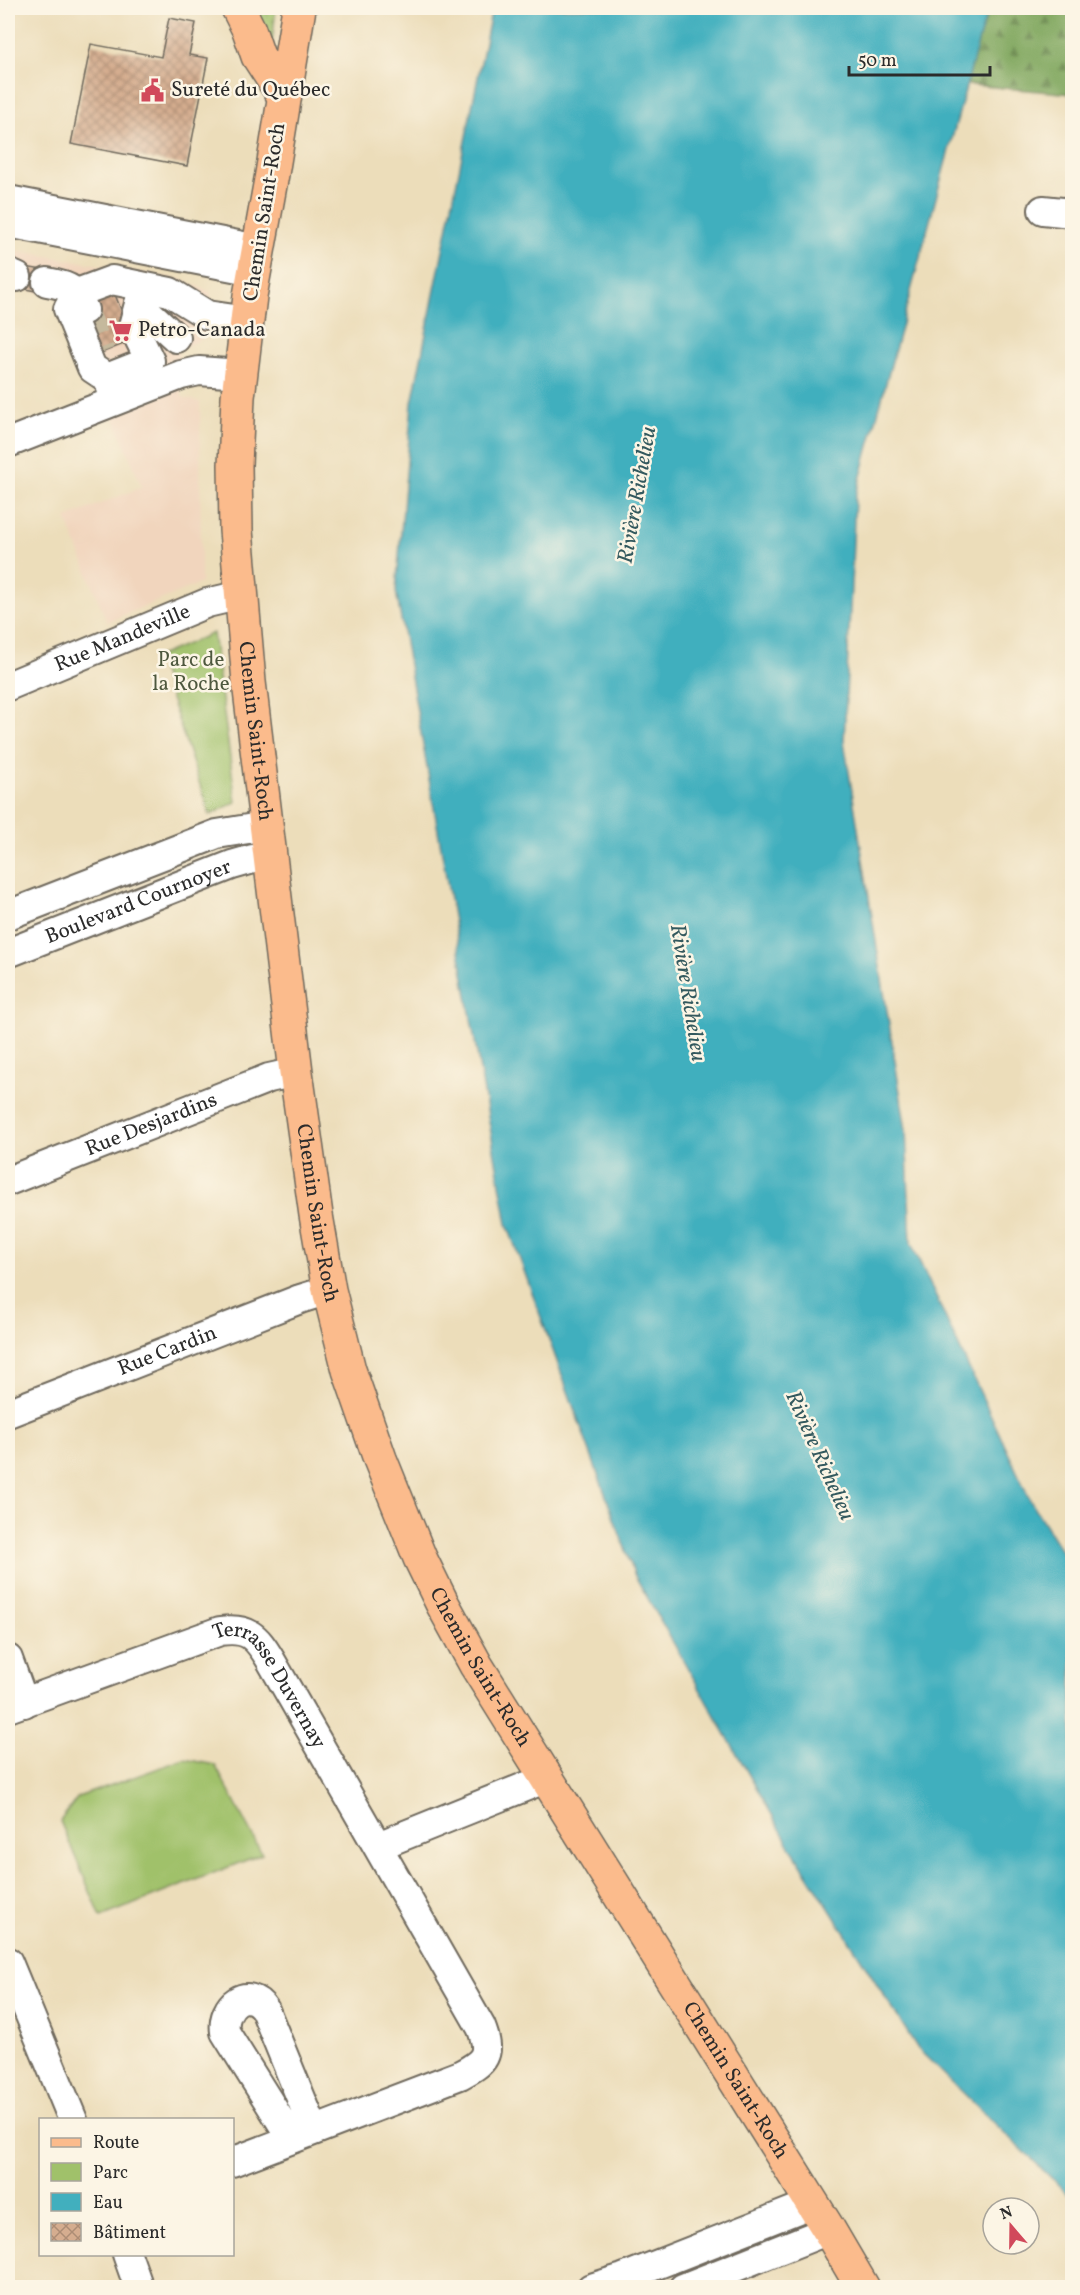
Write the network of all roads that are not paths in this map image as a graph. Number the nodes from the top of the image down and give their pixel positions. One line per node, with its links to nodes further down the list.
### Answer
1 (238, 8): 3 (main road)
2 (298, 8): 3 (main road, Chemin Saint-Roch)
3 (284, 96): 8 (main road, Chemin Saint-Roch)
4 (1043, 210): 5 (street)
5 (1072, 213)
6 (9, 215): 7 (street); 8 (street)
7 (149, 251): 8 (street); 10 (street)
8 (256, 260): 13 (main road, Chemin Saint-Roch)
9 (47, 282): 11 (street)
10 (141, 295): 11 (street); 12 (street); 14 (street); 15 (street)
11 (81, 302): 17 (street)
12 (200, 310): 13 (street); 14 (street)
13 (248, 321): 16 (main road, Chemin Saint-Roch)
14 (176, 338): 15 (street)
15 (155, 372): 16 (street); 17 (street)
16 (241, 374): 19 (main road, Chemin Saint-Roch)
17 (108, 377): 18 (street)
18 (8, 443)
19 (241, 595): 20 (street, Rue Mandeville); 21 (main road, Chemin Saint-Roch)
20 (8, 687)
21 (268, 842): 22 (street, Boulevard Cournoyer); 23 (street, Boulevard Cournoyer); 24 (main road, Chemin Saint-Roch)
22 (8, 915)
23 (8, 953)
24 (296, 1072): 25 (street, Rue Desjardins); 26 (main road, Chemin Saint-Roch)
25 (8, 1181)
26 (329, 1290): 27 (street, Rue Cardin); 30 (main road, Chemin Saint-Roch)
27 (8, 1413)
28 (8, 1659): 29 (street)
29 (16, 1705): 31 (street, Terrasse Duvernay)
30 (547, 1778): 31 (street); 35 (main road, Chemin Saint-Roch)
31 (378, 1846): 34 (street, Terrasse Duvernay)
32 (8, 1962): 33 (street)
33 (72, 2118)
34 (234, 2161)
35 (821, 2216): 37 (street); 40 (street); 41 (main road, Chemin Saint-Roch)
36 (128, 2256): 38 (street)
37 (625, 2283): 39 (street)
38 (139, 2288)
39 (591, 2288)
40 (683, 2288)
41 (863, 2288)

